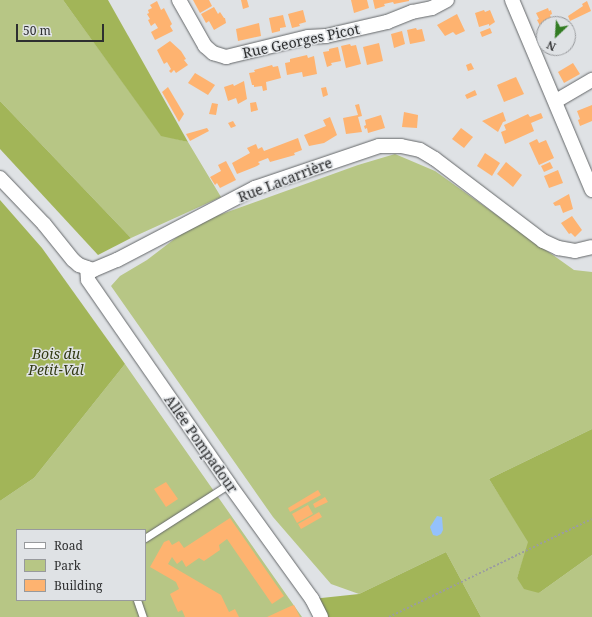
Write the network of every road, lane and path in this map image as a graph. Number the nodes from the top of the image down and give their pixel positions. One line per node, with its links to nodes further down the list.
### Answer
1 (180, 0): 2 (street, Rue Georges Picot)
2 (447, 0)
3 (512, 0): 5 (street)
4 (592, 80): 5 (street)
5 (556, 101): 7 (street)
6 (0, 178): 9 (street)
7 (592, 190)
8 (592, 247): 9 (street, Rue Lacarrière)
9 (87, 268): 10 (street, Allée Pompadour)
10 (229, 484): 12 (lane); 15 (street, Allée Pompadour)
11 (592, 519): 16 (path)
12 (146, 537)
13 (137, 601): 14 (lane)
14 (143, 617)
15 (321, 617)
16 (390, 617)

